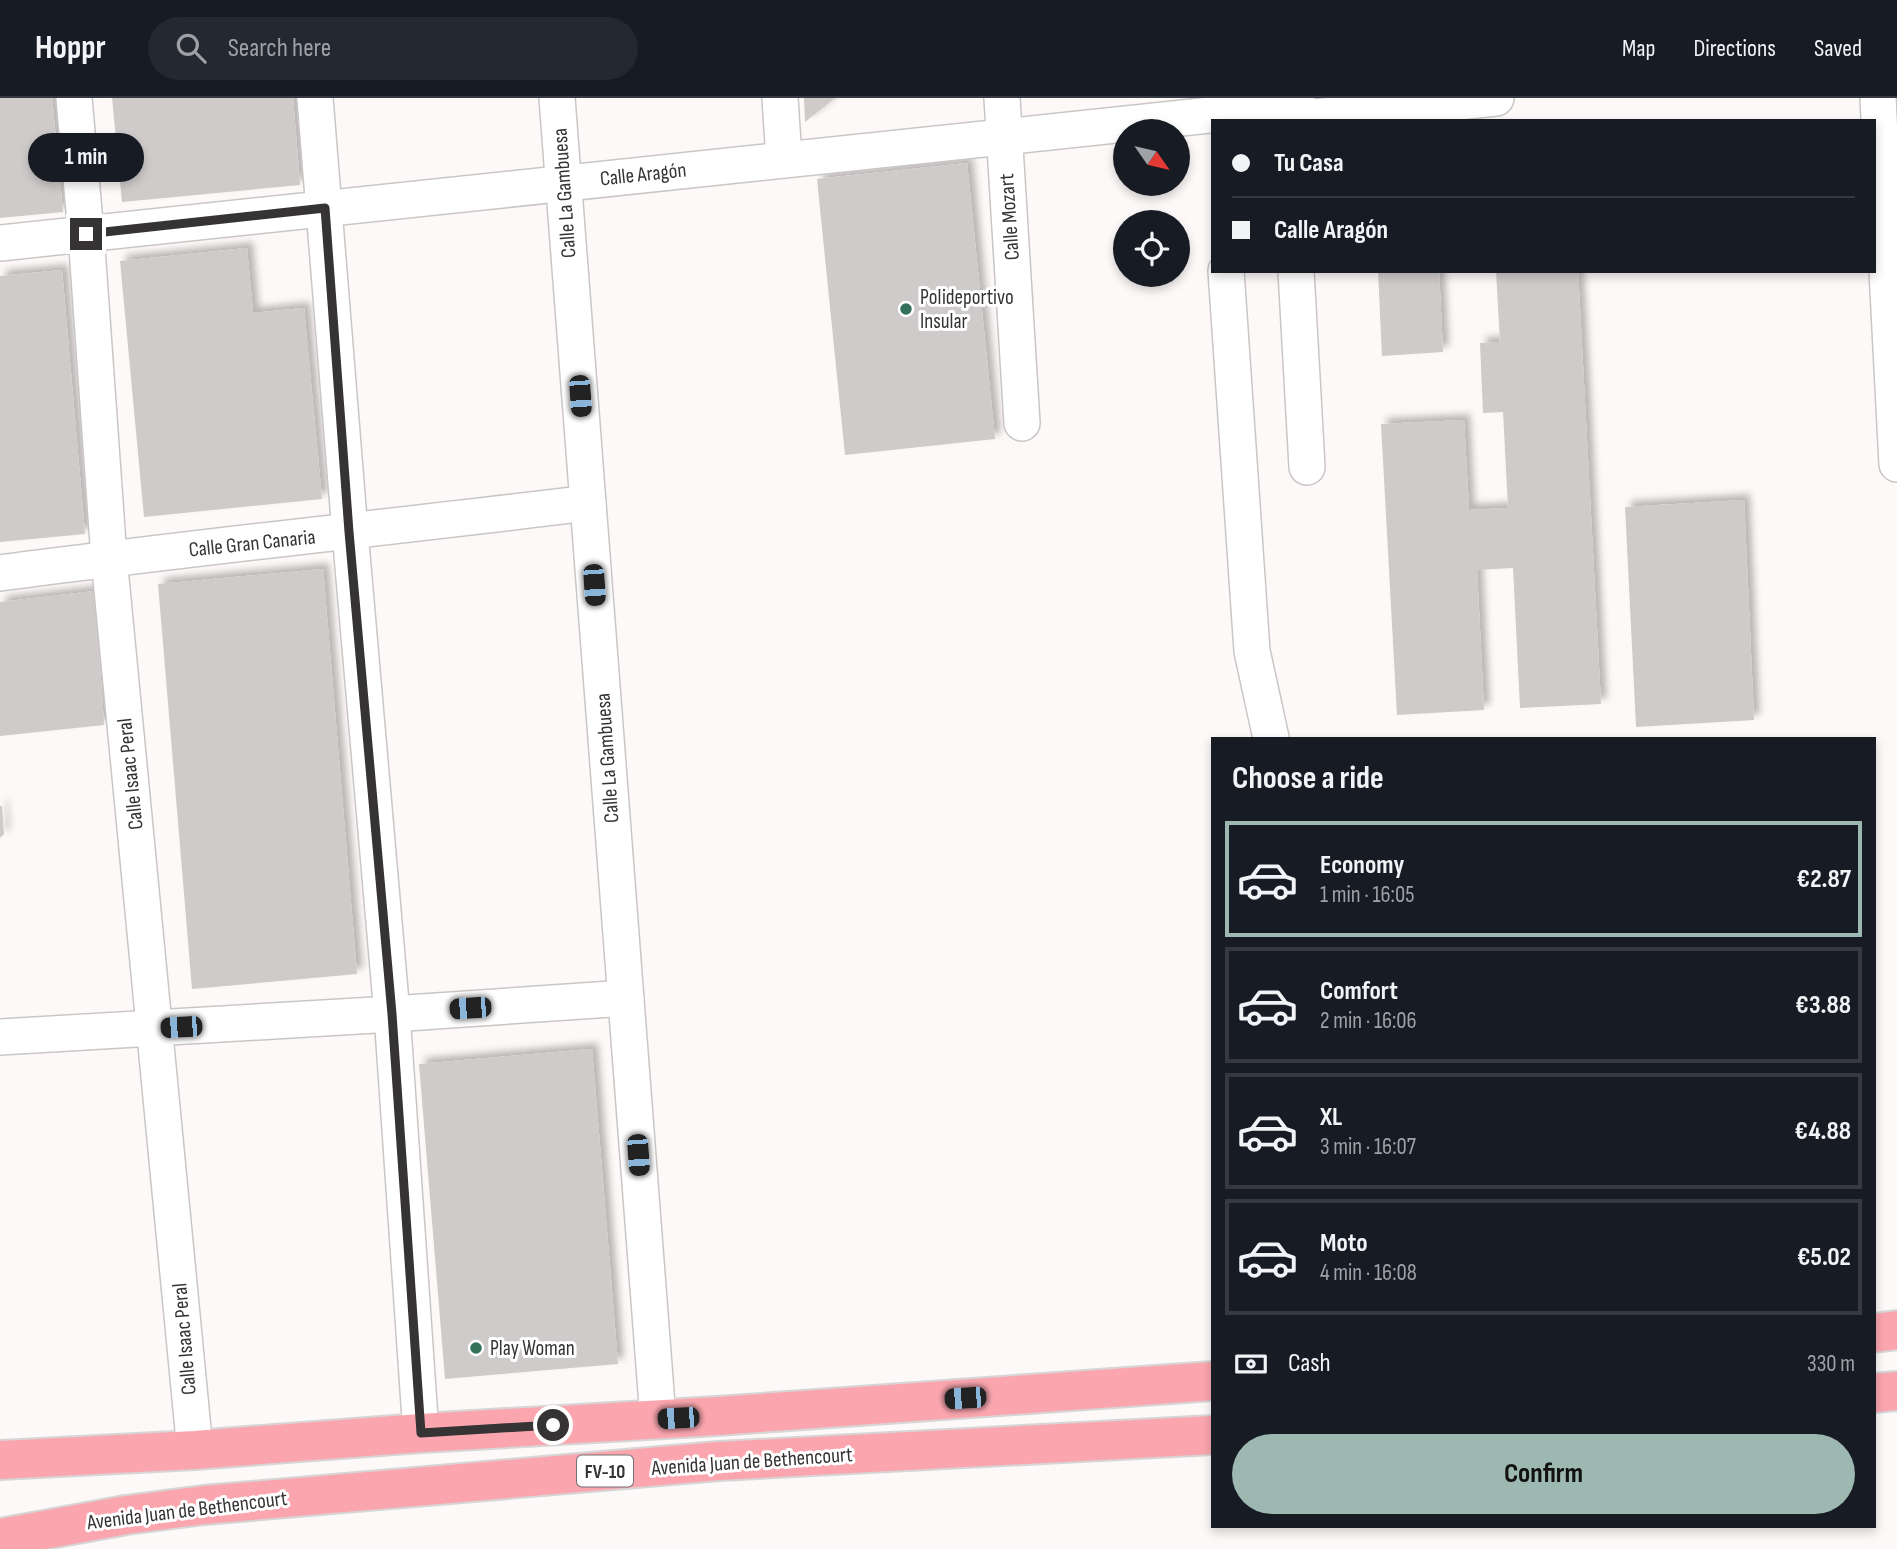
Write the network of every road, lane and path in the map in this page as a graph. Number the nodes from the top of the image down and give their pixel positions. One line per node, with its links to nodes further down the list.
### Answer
1 (74, 98): 14 (street, Calle Isaac Peral)
2 (315, 98): 13 (street)
3 (557, 98): 12 (street, Calle La Gambuesa)
4 (780, 98): 11 (street)
5 (1002, 98): 10 (street, Calle Mozart)
6 (1496, 98): 8 (street)
7 (1878, 98): 19 (street)
8 (1286, 109): 9 (street, Calle Aragón)
9 (1216, 118): 10 (street, Calle Aragón)
10 (1004, 138): 11 (street, Calle Aragón); 18 (street, Calle Mozart)
11 (783, 159): 12 (street, Calle Aragón)
12 (564, 183): 13 (street, Calle Aragón); 21 (street, Calle La Gambuesa)
13 (325, 208): 14 (street, Calle Aragón); 22 (street)
14 (86, 234): 15 (street, Calle Aragón); 23 (street, Calle Isaac Peral)
15 (0, 243)
16 (1226, 273): 25 (street)
17 (1296, 273): 20 (street)
18 (1022, 423)
19 (1897, 464)
20 (1307, 467)
21 (588, 503): 22 (street, Calle Gran Canaria); 26 (street, Calle La Gambuesa)
22 (349, 532): 23 (street, Calle Gran Canaria); 27 (street)
23 (109, 558): 24 (street, Calle Gran Canaria); 28 (street, Calle Isaac Peral)
24 (0, 573)
25 (1270, 737)
26 (626, 998): 27 (street); 35 (street, Calle La Gambuesa)
27 (392, 1014): 28 (street); 36 (street)
28 (154, 1028): 29 (street); 38 (street, Calle Isaac Peral)
29 (0, 1037)
30 (1897, 1330): 31 (main road)
31 (1876, 1333)
32 (1211, 1381): 35 (main road)
33 (1897, 1391): 34 (main road)
34 (1876, 1393)
35 (658, 1419): 36 (main road)
36 (421, 1433): 38 (main road)
37 (1211, 1435): 40 (main road, Avenida Juan de Bethencourt / FV-10)
38 (195, 1450): 39 (main road)
39 (0, 1461)
40 (0, 1538)

